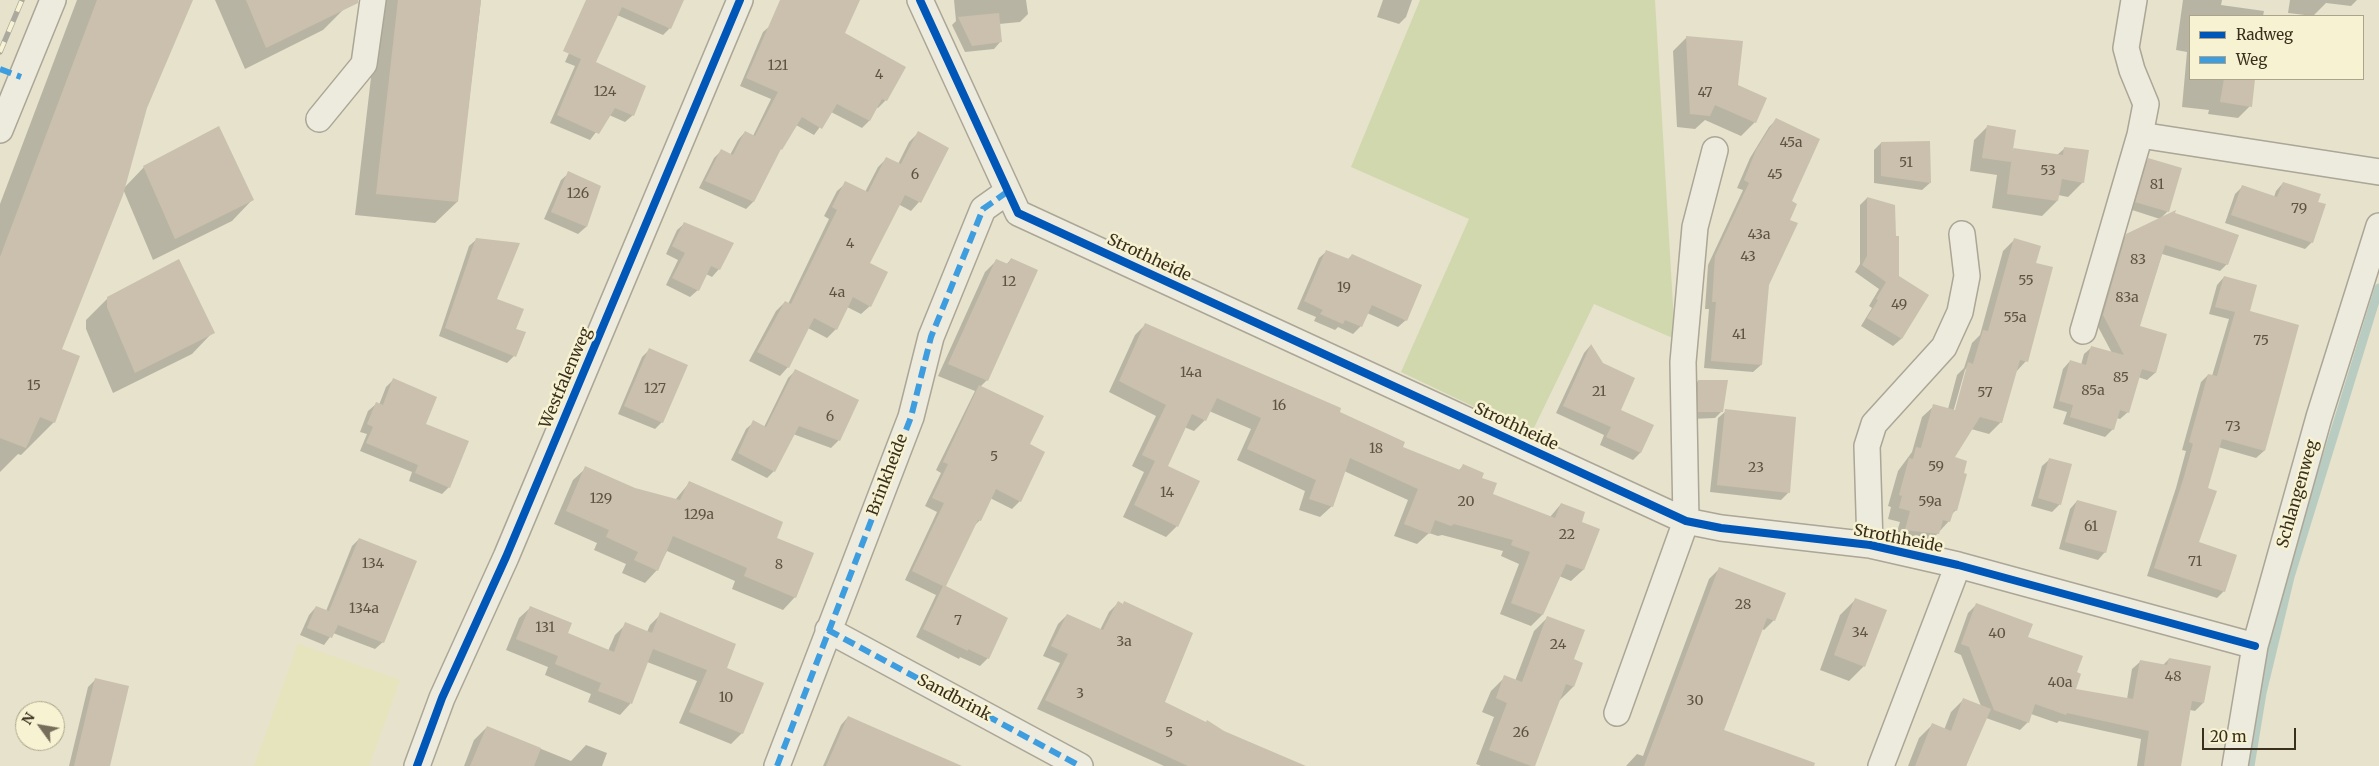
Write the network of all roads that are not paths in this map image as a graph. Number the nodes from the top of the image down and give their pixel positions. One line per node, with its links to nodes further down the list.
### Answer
1 (53, 0): 7 (street)
2 (373, 0): 6 (street)
3 (740, 0): 21 (street, Westfalenweg)
4 (920, 0): 11 (street, Strothheide)
5 (2128, 1): 8 (street)
6 (319, 118)
7 (0, 130)
8 (2140, 135): 10 (street); 14 (street)
9 (1716, 150): 15 (street)
10 (2379, 172)
11 (1007, 192): 15 (street, Strothheide); 18 (street, Brinkheide)
12 (2379, 226): 19 (street, Schlangenweg)
13 (1962, 234): 16 (street, Strothheide)
14 (2083, 331)
15 (1686, 521): 16 (street, Strothheide); 20 (street)
16 (1870, 545): 17 (street, Strothheide)
17 (1958, 565): 19 (street, Strothheide); 24 (street, Strothheide)
18 (828, 630): 22 (street, Brinkheide); 23 (street, Sandbrink)
19 (2254, 646): 25 (street, Schlangenweg)
20 (1617, 713)
21 (417, 766)
22 (777, 766)
23 (1080, 766)
24 (1881, 766)
25 (2235, 766)

